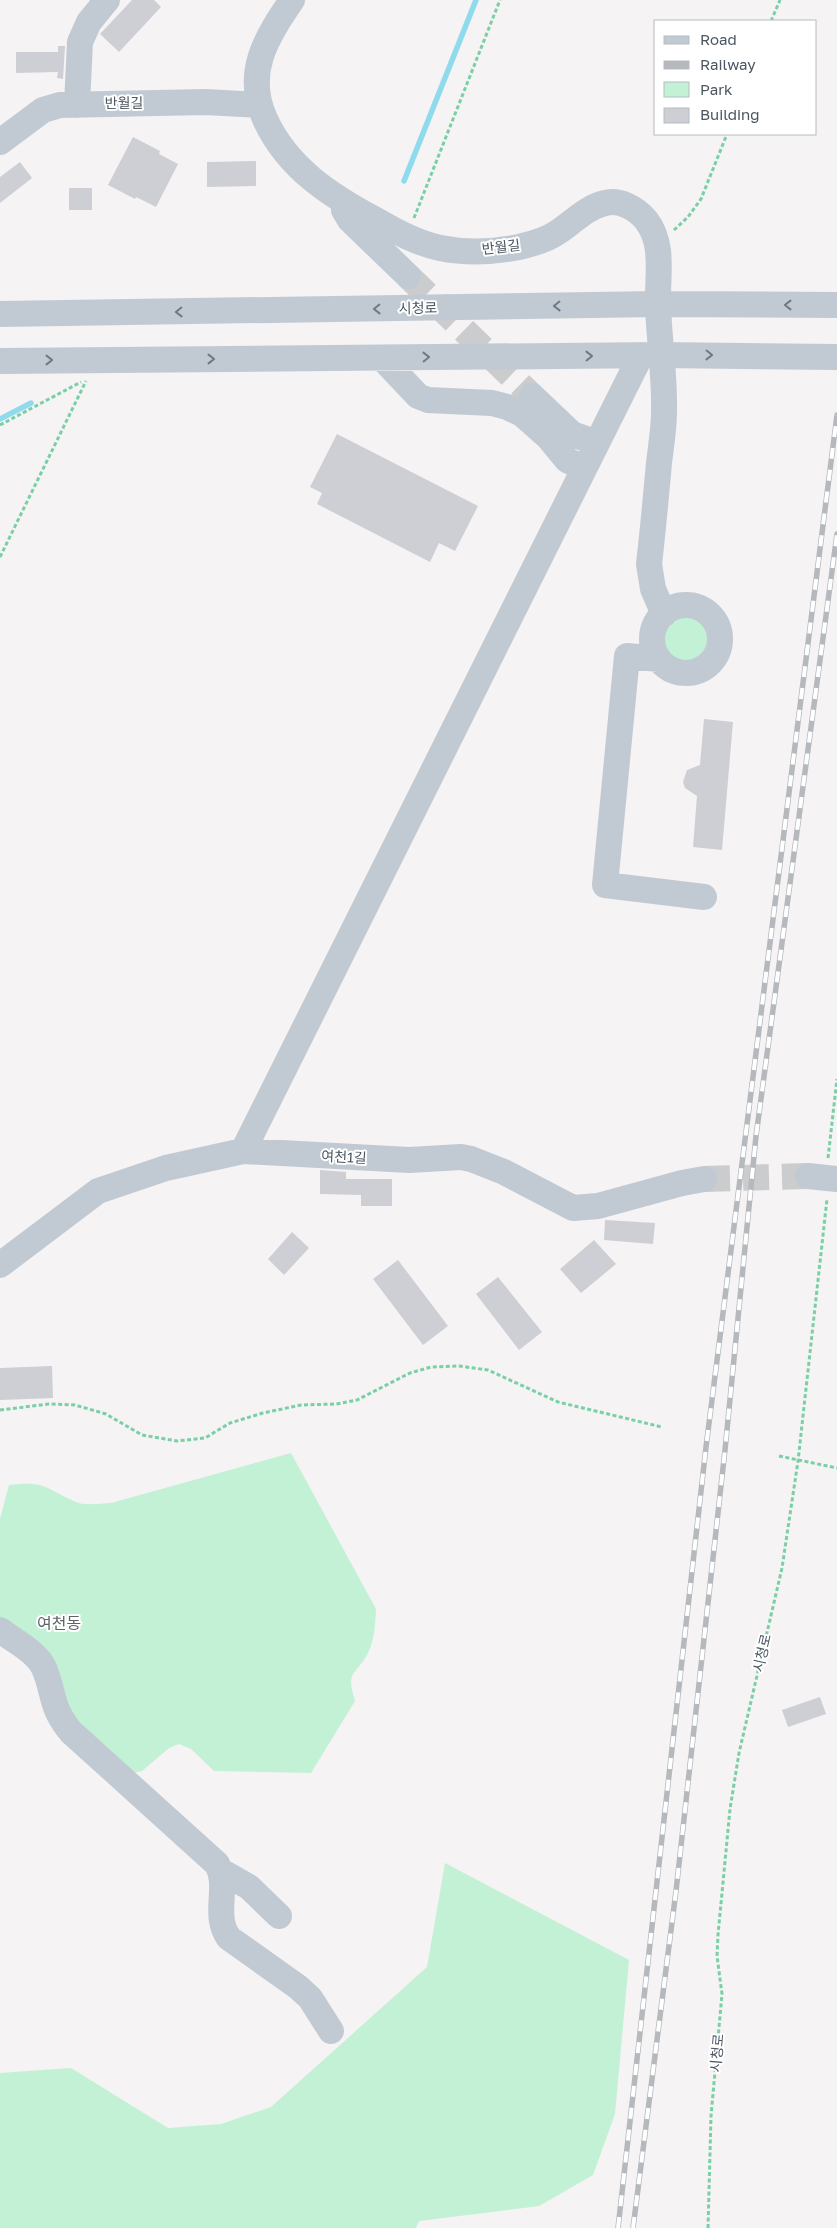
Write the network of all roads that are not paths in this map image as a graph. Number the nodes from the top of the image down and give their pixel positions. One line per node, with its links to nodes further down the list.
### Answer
1 (106, 0): 5 (street)
2 (292, 0): 3 (street, 반월길)
3 (258, 62): 4 (street); 6 (street, 반월길)
4 (205, 102): 5 (street, 반월길); 6 (street, 반월길)
5 (77, 105): 7 (street, 반월길)
6 (259, 105): 8 (street, 반월길)
7 (0, 142)
8 (339, 200): 9 (street); 10 (street, 반월길)
9 (408, 276)
10 (658, 304): 11 (street, 시청로, one-way to 10); 12 (street, 시청로, one-way to 12); 13 (street, 반월길)
11 (837, 305)
12 (0, 314)
13 (651, 355): 14 (street, one-way to 14); 15 (street, one-way to 13); 18 (street); 20 (street, 반월길)
14 (837, 357)
15 (382, 358): 16 (street, one-way to 15); 19 (street)
16 (0, 361)
17 (532, 396): 18 (street)
18 (598, 443): 19 (street)
19 (584, 469): 23 (street)
20 (664, 614): 21 (street); 21 (street)
21 (659, 659): 22 (street)
22 (704, 897)
23 (243, 1151): 24 (street, 여천1길); 25 (street, 여천1길)
24 (704, 1179)
25 (0, 1265)
26 (0, 1630): 27 (street)
27 (221, 1871): 28 (street); 29 (street)
28 (279, 1916)
29 (331, 2031)

